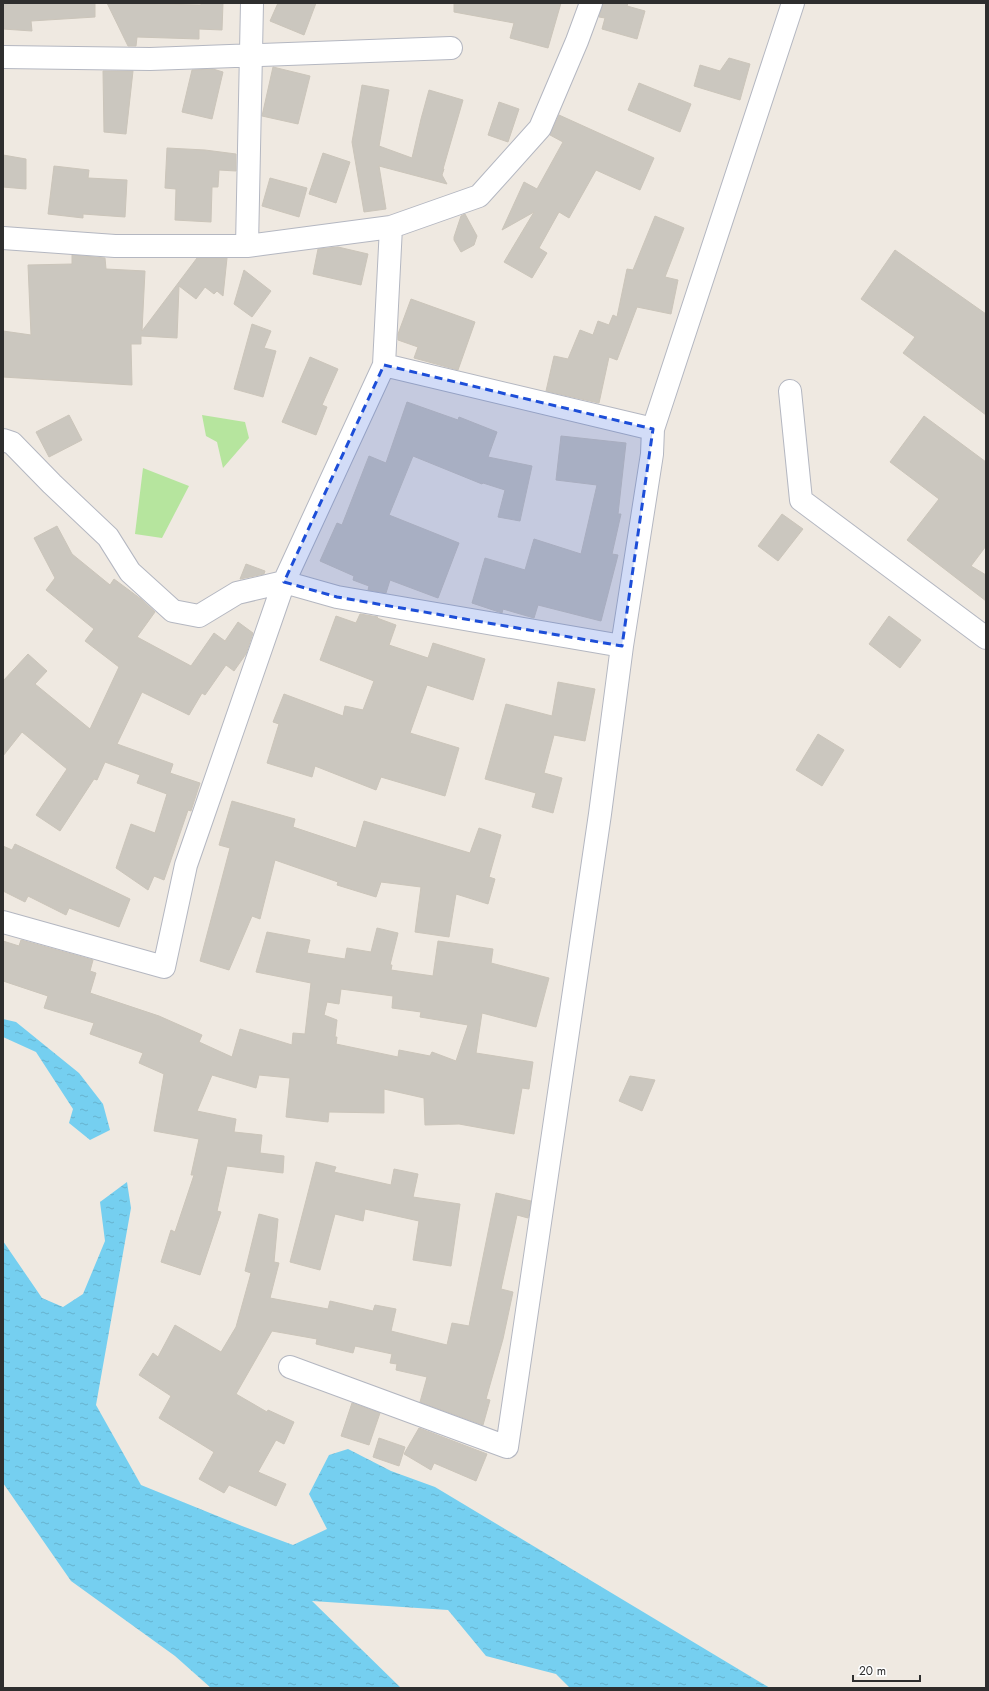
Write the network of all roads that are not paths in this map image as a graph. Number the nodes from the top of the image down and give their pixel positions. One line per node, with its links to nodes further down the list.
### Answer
1 (252, 3): 5 (street)
2 (591, 3): 7 (street)
3 (793, 3): 12 (street)
4 (451, 48): 5 (street)
5 (252, 56): 6 (street); 9 (street)
6 (3, 57)
7 (390, 227): 9 (street); 10 (street)
8 (3, 238): 9 (street)
9 (247, 246)
10 (384, 365): 12 (street); 14 (street)
11 (790, 391): 15 (street)
12 (653, 429): 16 (street)
13 (3, 440): 14 (street)
14 (284, 582): 16 (street); 17 (street)
15 (986, 638)
16 (622, 646): 18 (street)
17 (3, 922)
18 (290, 1367)

